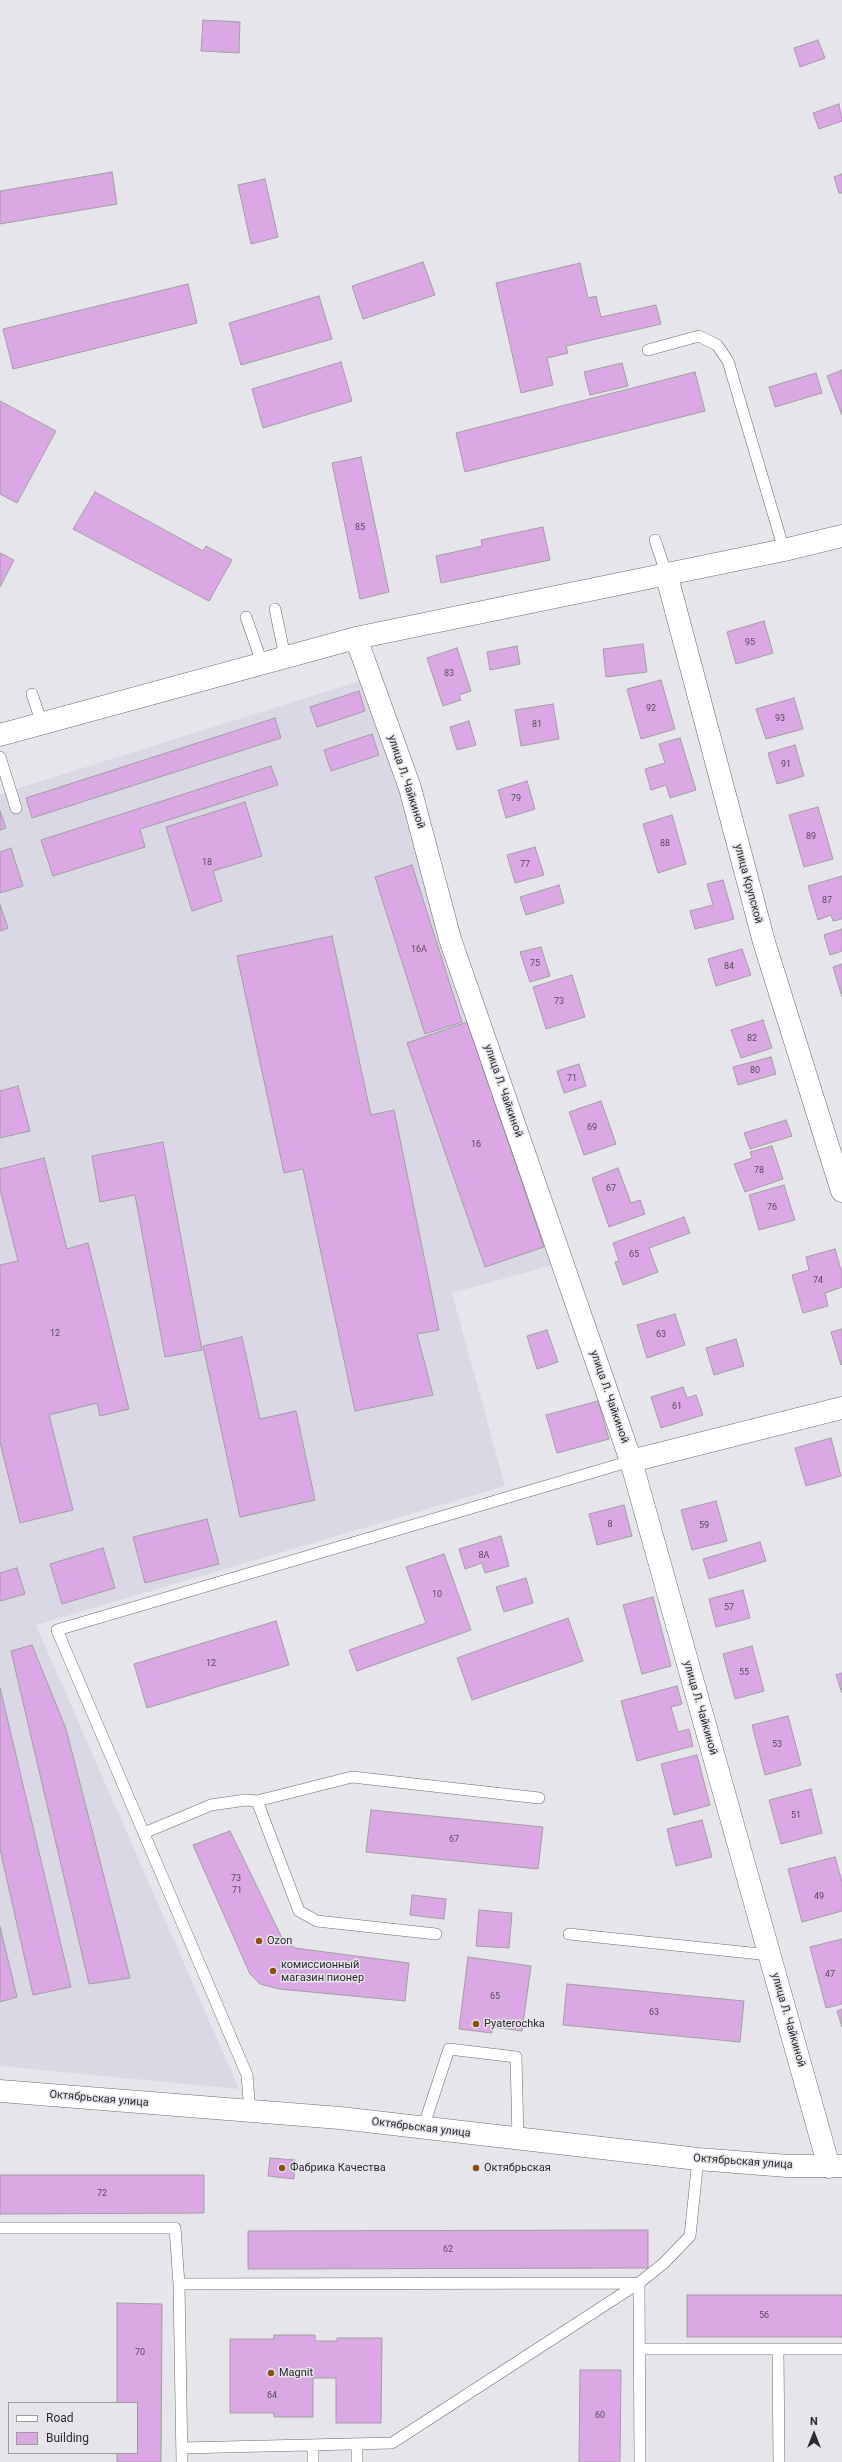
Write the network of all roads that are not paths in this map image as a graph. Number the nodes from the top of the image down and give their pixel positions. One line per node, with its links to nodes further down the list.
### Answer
1 (648, 350): 4 (lane)
2 (842, 536): 4 (street)
3 (655, 540): 5 (lane)
4 (784, 550): 5 (street)
5 (666, 573): 8 (street); 16 (street, улица Крупской)
6 (275, 609): 9 (lane)
7 (246, 617): 10 (lane)
8 (356, 638): 9 (street); 18 (street, улица Л. Чайкиной)
9 (286, 657): 10 (street)
10 (262, 663): 12 (street)
11 (32, 694): 12 (lane)
12 (42, 724): 13 (street)
13 (0, 735)
14 (0, 757): 15 (lane)
15 (16, 808)
16 (842, 1191)
17 (842, 1408): 18 (street)
18 (631, 1461): 21 (lane); 24 (street, улица Л. Чайкиной)
19 (539, 1798): 20 (lane)
20 (257, 1801): 21 (lane); 22 (lane)
21 (144, 1833): 26 (lane)
22 (436, 1934)
23 (569, 1934): 24 (lane)
24 (770, 1955): 30 (street, улица Л. Чайкиной)
25 (0, 2091): 26 (street, Октябрьская улица)
26 (250, 2111): 27 (street, Октябрьская улица)
27 (422, 2128): 28 (street, Октябрьская улица); 28 (lane)
28 (518, 2139): 29 (street, Октябрьская улица)
29 (698, 2160): 30 (street, Октябрьская улица); 32 (lane)
30 (836, 2166)
31 (0, 2228): 33 (lane)
32 (639, 2283): 33 (lane); 34 (lane); 37 (lane)
33 (179, 2284): 39 (lane)
34 (640, 2349): 35 (lane); 43 (lane)
35 (778, 2349): 36 (lane); 44 (lane)
36 (842, 2349)
37 (357, 2444): 38 (lane); 42 (lane)
38 (313, 2445): 39 (lane); 41 (lane)
39 (182, 2448): 40 (lane)
40 (182, 2462)
41 (313, 2462)
42 (357, 2462)
43 (640, 2462)
44 (778, 2462)

